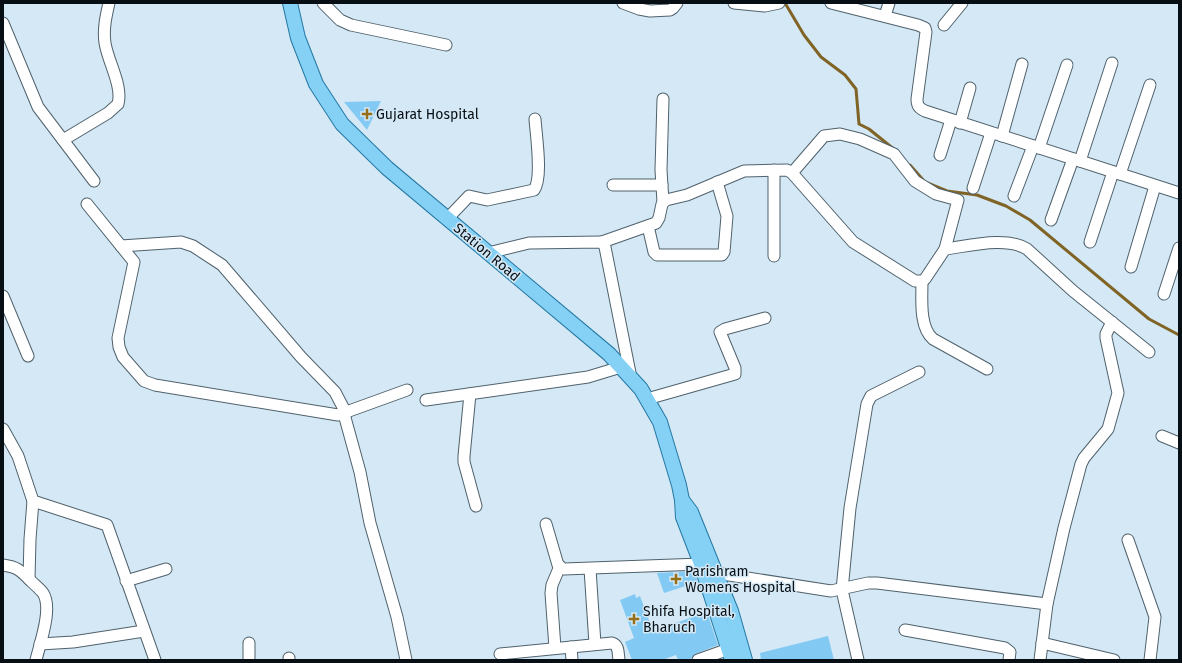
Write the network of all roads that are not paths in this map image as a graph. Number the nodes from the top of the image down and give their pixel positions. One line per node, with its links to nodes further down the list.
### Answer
1 (109, 3): 24 (street)
2 (290, 3): 41 (main road, Station Road)
3 (323, 3): 14 (street)
4 (623, 3): 5 (street)
5 (677, 3)
6 (734, 3): 10 (street)
7 (831, 3): 11 (street)
8 (889, 3): 11 (street)
9 (962, 3): 13 (street)
10 (776, 4)
11 (885, 16): 22 (street)
12 (3, 24): 24 (street)
13 (944, 25)
14 (446, 45)
15 (1112, 63): 27 (street)
16 (1022, 64): 23 (street)
17 (1067, 65): 25 (street)
18 (1150, 85): 30 (street)
19 (970, 88): 22 (street)
20 (663, 99): 34 (street)
21 (534, 119): 41 (street)
22 (956, 121): 23 (street); 26 (street)
23 (996, 134): 25 (street); 36 (street)
24 (63, 140): 31 (street)
25 (1036, 147): 27 (street); 38 (street)
26 (940, 155)
27 (1077, 160): 30 (street); 42 (street)
28 (774, 170): 29 (street); 32 (street); 50 (street)
29 (792, 173): 48 (street); 52 (street)
30 (1116, 173): 35 (street); 45 (street)
31 (94, 181)
32 (717, 182): 39 (street); 43 (street)
33 (613, 185): 34 (street)
34 (662, 185): 39 (street)
35 (1155, 186): 37 (street); 51 (street)
36 (974, 188)
37 (1178, 191)
38 (1014, 196)
39 (663, 202): 43 (street)
40 (88, 204): 46 (street)
41 (447, 219): 49 (main road, Station Road)
42 (1051, 220)
43 (648, 226): 44 (street)
44 (602, 242): 49 (street); 60 (street)
45 (1090, 242)
46 (121, 246): 66 (street); 66 (street)
47 (1179, 248): 53 (street)
48 (946, 249): 52 (street); 56 (street)
49 (488, 253): 60 (main road, Station Road)
50 (774, 256)
51 (1131, 267)
52 (922, 281): 59 (street)
53 (1164, 294)
54 (3, 296): 58 (street)
55 (765, 318): 64 (street)
56 (1112, 322): 57 (street); 84 (street)
57 (1148, 352)
58 (28, 356)
59 (987, 369)
60 (626, 372): 63 (street); 64 (main road, Station Road)
61 (919, 372): 83 (street)
62 (407, 390): 66 (street)
63 (470, 394): 65 (street); 72 (street)
64 (647, 399): 70 (main road, Station Road)
65 (426, 400)
66 (348, 412): 99 (street)
67 (3, 429): 71 (street)
68 (1162, 436): 69 (street)
69 (1179, 443)
70 (682, 500): 75 (main road, Station Road); 80 (main road, Station Road)
71 (32, 501): 81 (street); 82 (street)
72 (476, 506)
73 (546, 524): 77 (street)
74 (1128, 540): 108 (street)
75 (701, 564): 79 (street); 80 (main road, Station Road)
76 (3, 565): 81 (street)
77 (560, 566): 79 (street); 92 (street)
78 (166, 569): 82 (street)
79 (590, 569): 90 (street)
80 (710, 576): 83 (street); 94 (main road, Station Road); 103 (main road, Station Road)
81 (29, 579): 89 (street)
82 (126, 581): 86 (street)
83 (842, 590): 84 (street); 104 (street)
84 (1047, 604): 88 (street)
85 (905, 630): 105 (street)
86 (144, 631): 89 (street); 97 (street)
87 (249, 643): 98 (street)
88 (1042, 643): 106 (street); 107 (street)
89 (40, 644): 96 (street)
90 (595, 644): 91 (street); 101 (street)
91 (571, 647): 92 (street); 100 (street)
92 (555, 648): 95 (street)
93 (500, 654): 95 (street)
94 (730, 654): 102 (street)
95 (524, 656)
96 (36, 660)
97 (155, 660)
98 (249, 660)
99 (406, 660)
100 (572, 660)
101 (619, 660)
102 (698, 660)
103 (746, 660)
104 (858, 660)
105 (1009, 660)
106 (1040, 660)
107 (1114, 660)
108 (1150, 660)

